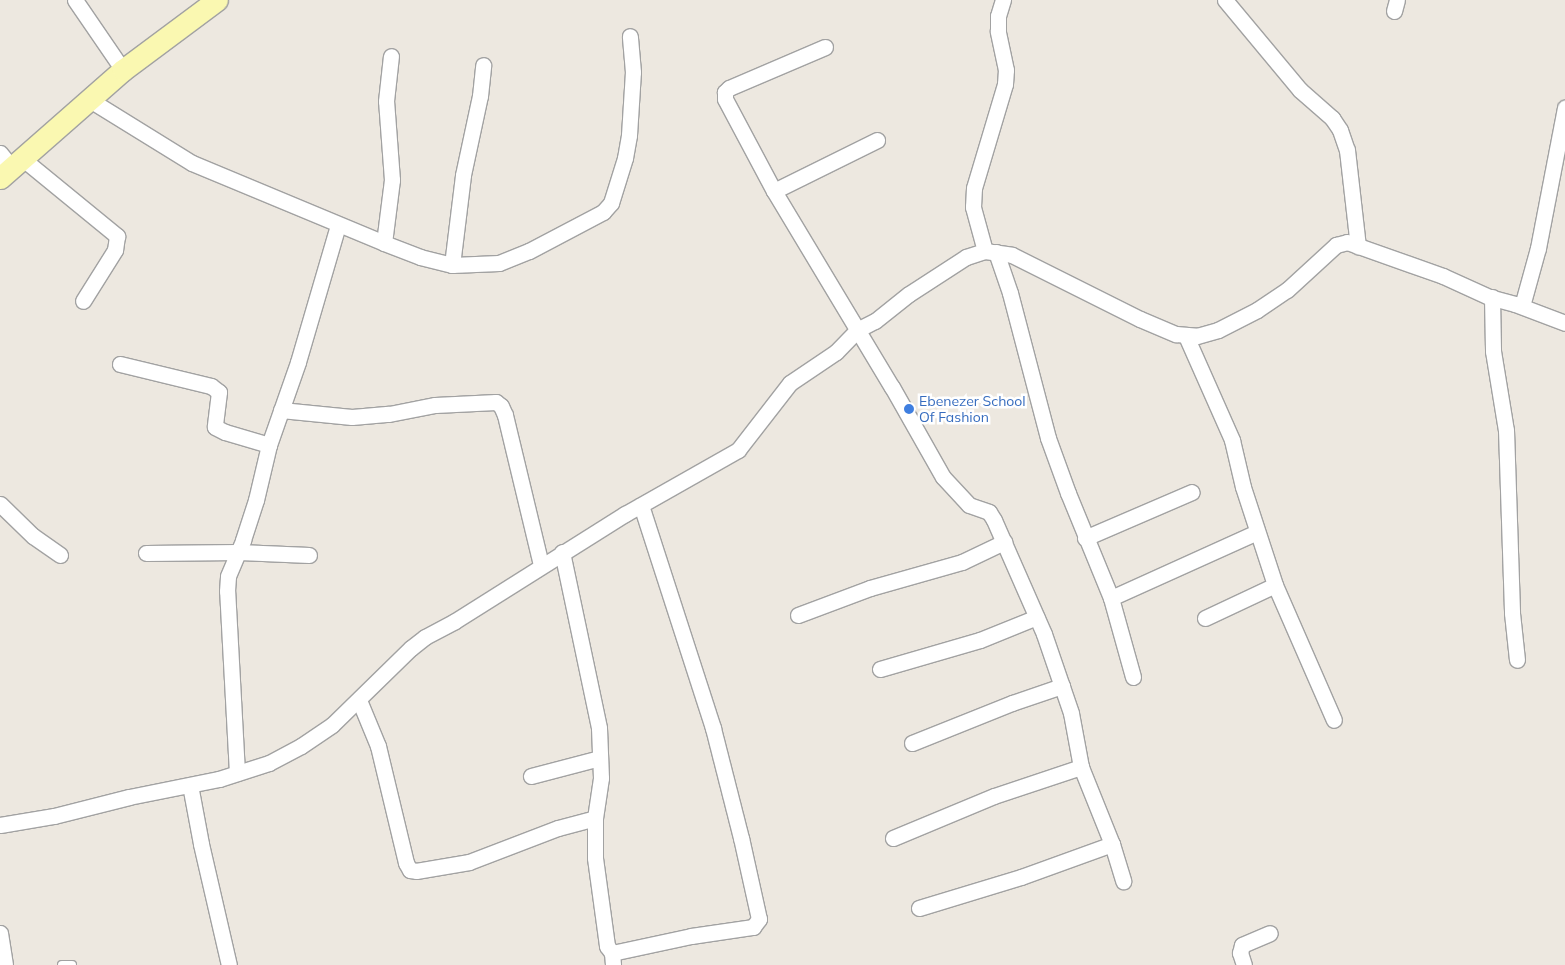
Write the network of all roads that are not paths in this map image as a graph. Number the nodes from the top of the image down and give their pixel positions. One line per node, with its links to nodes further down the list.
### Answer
1 (75, 0): 9 (street)
2 (217, 0): 9 (street)
3 (1003, 0): 18 (street)
4 (1225, 0): 17 (street)
5 (630, 36): 19 (street)
6 (826, 47): 14 (street)
7 (391, 56): 16 (street)
8 (483, 65): 19 (street)
9 (123, 70): 10 (street)
10 (90, 100): 13 (street); 15 (street)
11 (1565, 108): 22 (street)
12 (877, 140): 14 (street)
13 (9, 165): 21 (street)
14 (774, 191): 24 (street)
15 (338, 225): 16 (street); 27 (street)
16 (384, 243): 19 (street)
17 (1358, 246): 20 (street); 25 (street)
18 (990, 252): 24 (street); 25 (street); 33 (street)
19 (452, 265)
20 (1492, 298): 22 (street); 46 (street)
21 (83, 301)
22 (1522, 306): 23 (street)
23 (1565, 323)
24 (857, 330): 30 (street); 34 (street)
25 (1186, 336): 32 (street)
26 (120, 364): 28 (street)
27 (281, 410): 28 (street); 40 (street)
28 (269, 445): 35 (street)
29 (1192, 492): 33 (street)
30 (641, 505): 36 (street); 66 (street)
31 (1, 508): 39 (street)
32 (1257, 532): 41 (street); 42 (street)
33 (1085, 538): 42 (street)
34 (1004, 542): 43 (street); 44 (street)
35 (238, 552): 37 (street); 38 (street); 55 (street)
36 (562, 552): 40 (street); 53 (street)
37 (146, 553)
38 (309, 554)
39 (60, 555)
40 (541, 565): 50 (street)
41 (1275, 585): 45 (street); 51 (street)
42 (1111, 598): 48 (street)
43 (798, 615)
44 (1037, 617): 47 (street); 49 (street)
45 (1205, 618)
46 (1517, 660)
47 (880, 669)
48 (1133, 677)
49 (1062, 686): 52 (street); 54 (street)
50 (359, 700): 55 (street); 58 (street)
51 (1334, 720)
52 (912, 743)
53 (600, 758): 56 (street); 58 (street)
54 (1081, 767): 60 (street); 61 (street)
55 (237, 773): 57 (street)
56 (531, 776)
57 (190, 785): 59 (street); 70 (street)
58 (595, 818): 66 (street)
59 (0, 825)
60 (893, 838)
61 (1112, 844): 62 (street); 63 (street)
62 (1123, 881)
63 (919, 908)
64 (0, 933): 67 (street)
65 (1270, 933): 71 (street)
66 (613, 959)
67 (5, 965)
68 (62, 965): 69 (lane)
69 (72, 965)
70 (229, 965)
71 (1244, 965)

